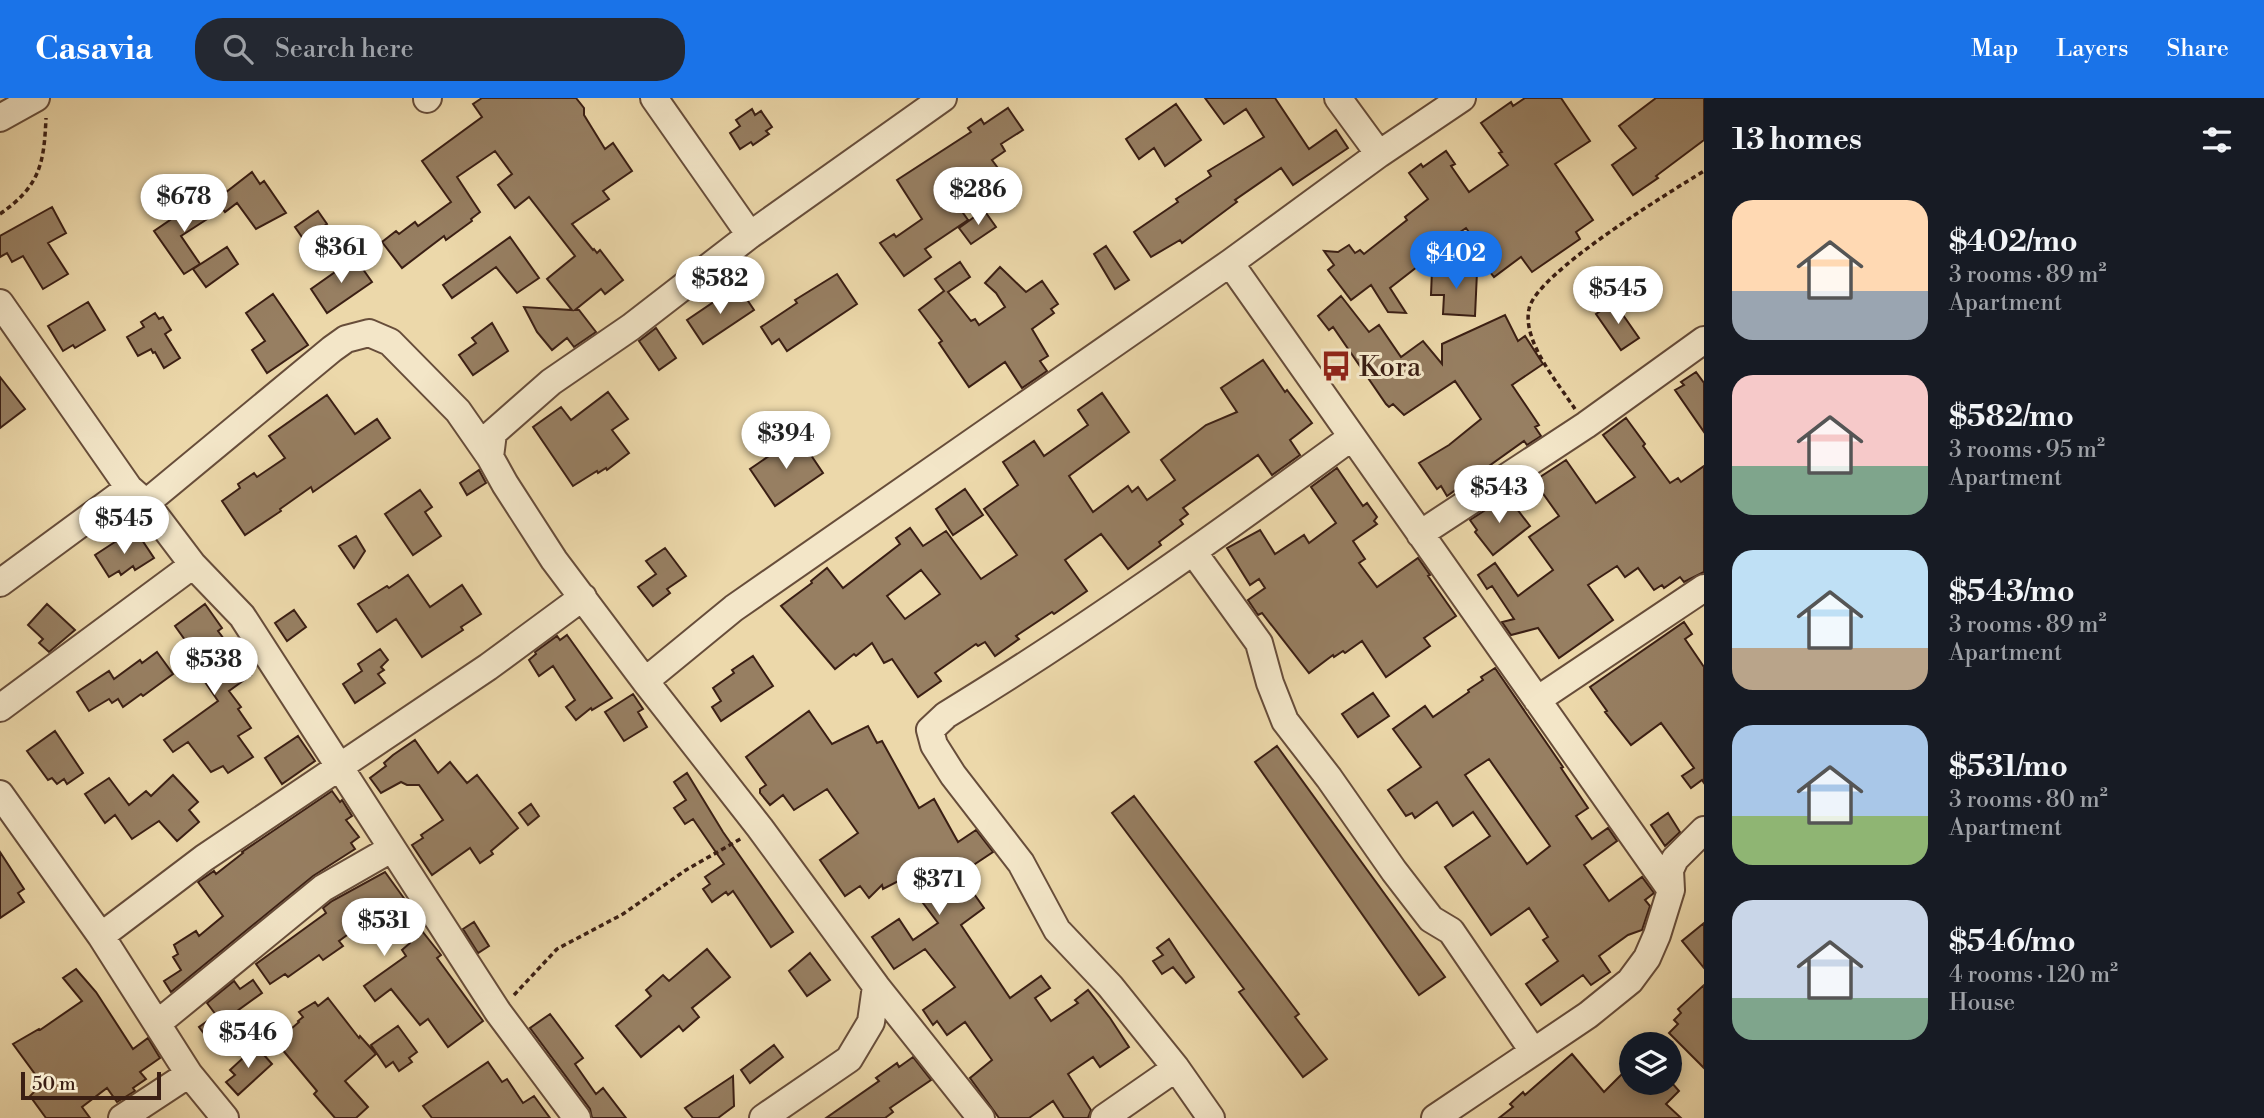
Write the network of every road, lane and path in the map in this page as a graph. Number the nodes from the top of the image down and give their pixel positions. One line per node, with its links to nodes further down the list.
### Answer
1 (654, 98): 10 (street)
2 (943, 98): 10 (street)
3 (1338, 98): 7 (street)
4 (1462, 98): 7 (street)
5 (41, 105): 6 (street); 9 (path)
6 (0, 118)
7 (1378, 154): 11 (street)
8 (1704, 171): 14 (path)
9 (0, 214)
10 (750, 234): 16 (street)
11 (1230, 263): 15 (street); 24 (street)
12 (0, 303): 17 (street)
13 (1704, 340): 14 (street)
14 (1586, 425): 18 (street)
15 (1352, 437): 18 (street); 19 (street)
16 (490, 457): 17 (street); 23 (street)
17 (138, 495): 20 (street); 21 (street)
18 (1420, 534): 25 (street)
19 (1194, 553): 37 (street); 38 (street)
20 (193, 565): 26 (street); 27 (street)
21 (0, 583)
22 (1704, 588): 25 (street)
23 (583, 597): 24 (street); 27 (street)
24 (645, 681): 29 (street)
25 (1537, 700): 32 (street)
26 (0, 708)
27 (338, 766): 31 (street); 33 (street)
28 (0, 794): 33 (street)
29 (760, 828): 34 (street); 35 (path)
30 (1704, 830): 32 (street)
31 (391, 849): 35 (street); 36 (street)
32 (1671, 890): 37 (street)
33 (101, 936): 36 (street)
34 (876, 986): 43 (street); 44 (street)
35 (498, 1012): 42 (street)
36 (158, 1023): 39 (street)
37 (1533, 1051): 47 (street)
38 (1175, 1068): 45 (street); 46 (street)
39 (189, 1073): 40 (street); 41 (street)
40 (122, 1118)
41 (225, 1118)
42 (577, 1118)
43 (763, 1118)
44 (981, 1118)
45 (1104, 1118)
46 (1211, 1118)
47 (1435, 1118)

